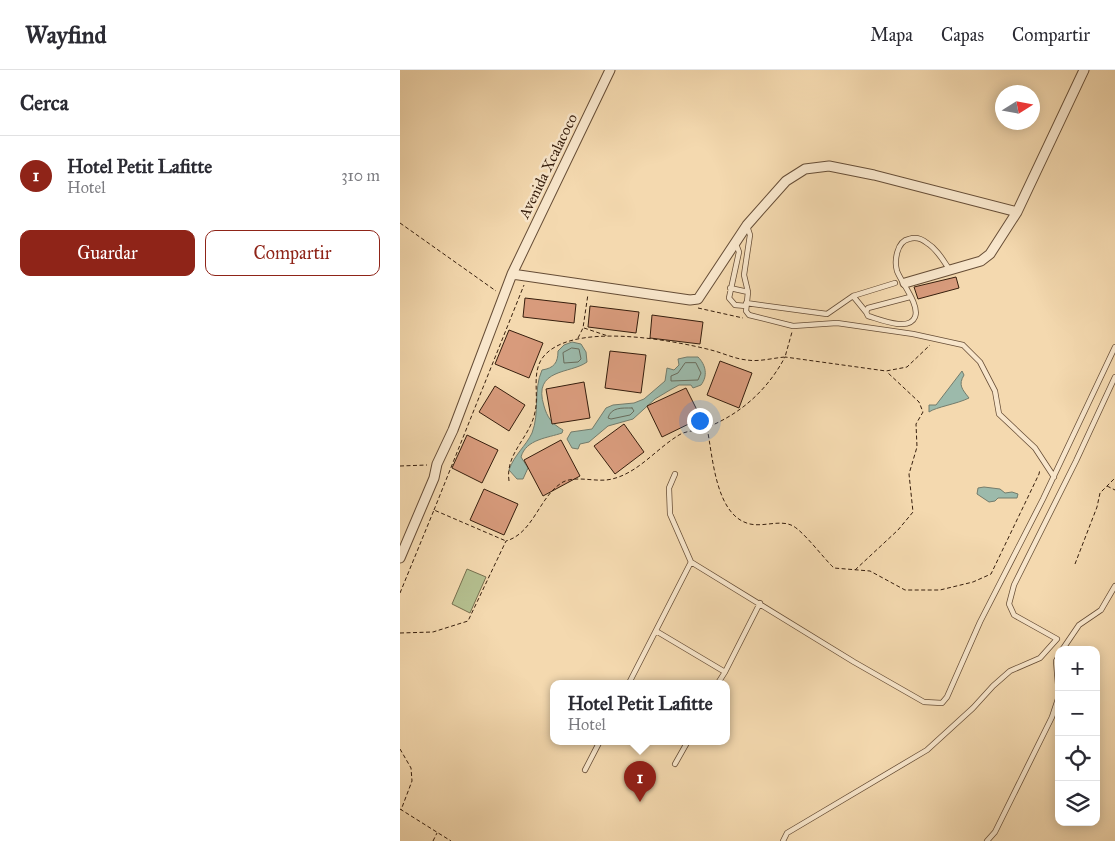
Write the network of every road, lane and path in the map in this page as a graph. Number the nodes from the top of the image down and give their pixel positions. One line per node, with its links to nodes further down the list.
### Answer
1 (610, 70): 8 (street, Avenida Xcalacoco)
2 (1084, 70): 3 (street)
3 (1017, 212): 5 (street); 7 (street)
4 (400, 222): 15 (path)
5 (747, 225): 6 (street); 14 (lane)
6 (735, 240): 8 (street); 12 (lane)
7 (950, 270): 10 (street); 10 (lane)
8 (512, 274): 15 (street, Avenida Xcalacoco)
9 (895, 283): 16 (lane)
10 (905, 283): 17 (lane)
11 (530, 284): 41 (path)
12 (730, 288): 14 (lane); 18 (lane)
13 (588, 292): 22 (path)
14 (748, 292): 18 (lane)
15 (503, 296): 32 (street, Avenida Xcalacoco)
16 (853, 296): 18 (lane); 20 (lane)
17 (910, 297): 20 (lane); 20 (lane)
18 (746, 305): 36 (lane)
19 (697, 308): 21 (path)
20 (866, 312)
21 (745, 318)
22 (583, 328): 24 (path); 25 (path)
23 (793, 329): 28 (path)
24 (611, 337): 25 (path); 28 (path)
25 (578, 339): 38 (path)
26 (934, 342): 29 (path)
27 (1115, 347): 36 (lane)
28 (785, 357): 29 (path); 31 (path)
29 (886, 371): 46 (path)
30 (1115, 377): 52 (lane)
31 (707, 428): 42 (path); 46 (path)
32 (438, 464): 34 (path); 43 (street, Avenida Xcalacoco)
33 (1040, 464): 46 (path)
34 (400, 466)
35 (675, 474): 44 (lane)
36 (1054, 476): 49 (lane)
37 (1115, 478): 39 (path)
38 (509, 481)
39 (1105, 485): 40 (path); 45 (path)
40 (1115, 490)
41 (434, 510): 42 (path); 48 (path)
42 (506, 541): 51 (path)
43 (400, 558)
44 (691, 562): 49 (lane); 50 (lane)
45 (1075, 564)
46 (855, 570)
47 (1115, 586): 53 (lane)
48 (400, 594)
49 (760, 603): 55 (lane)
50 (656, 631): 55 (lane); 56 (lane)
51 (400, 633)
52 (1057, 639): 53 (lane); 68 (lane)
53 (1065, 642): 54 (lane)
54 (1064, 646)
55 (724, 672): 57 (lane)
56 (631, 680)
57 (720, 680)
58 (1055, 708): 69 (lane)
59 (598, 745): 63 (lane)
60 (686, 745): 62 (lane)
61 (400, 749): 64 (path)
62 (676, 764)
63 (585, 770)
64 (401, 809): 65 (path)
65 (437, 833): 66 (path); 67 (path)
66 (433, 841)
67 (451, 841)
68 (783, 841)
69 (987, 841)

